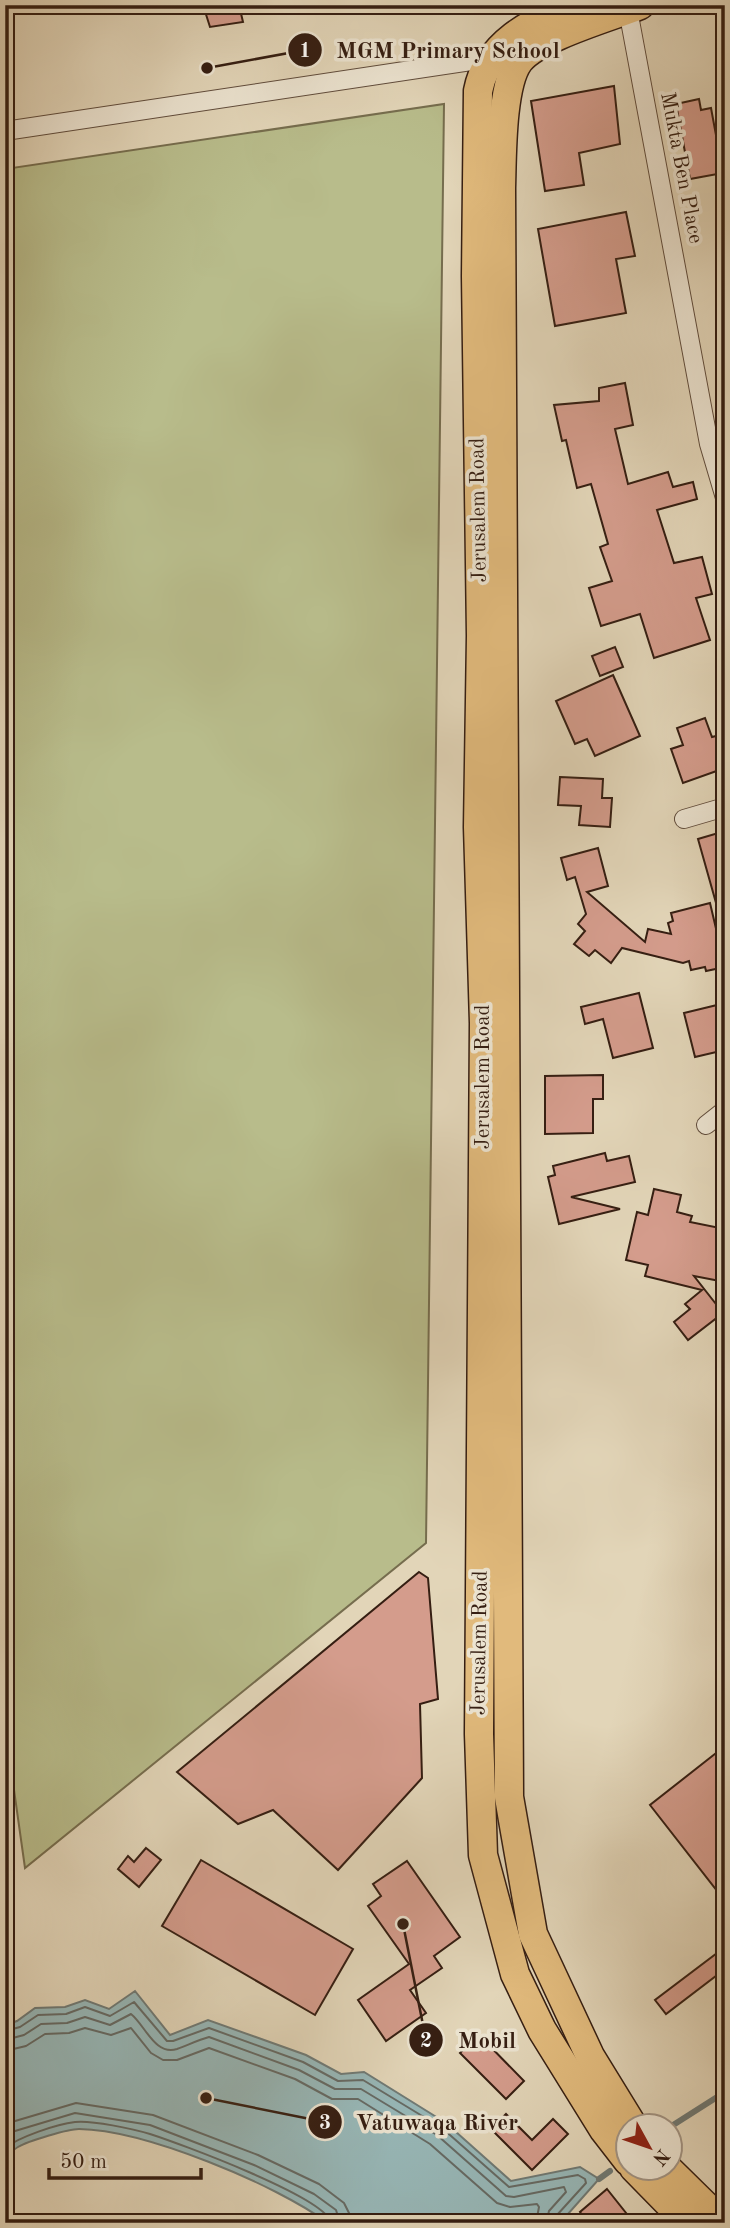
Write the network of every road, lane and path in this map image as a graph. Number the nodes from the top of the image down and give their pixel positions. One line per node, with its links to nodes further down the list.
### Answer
1 (570, 6): 3 (main road, Jerusalem Road)
2 (634, 8): 4 (main road); 6 (street, Mukta Ben Place)
3 (491, 58): 4 (street); 5 (street); 12 (main road, Jerusalem Road)
4 (519, 61): 11 (main road, Jerusalem Road)
5 (5, 131)
6 (725, 498)
7 (725, 807): 8 (street)
8 (684, 819)
9 (725, 1110): 10 (street)
10 (706, 1125)
11 (624, 2112)
12 (614, 2143)
13 (648, 2182): 15 (main road)
14 (681, 2182): 16 (main road)
15 (688, 2223)
16 (723, 2223)

